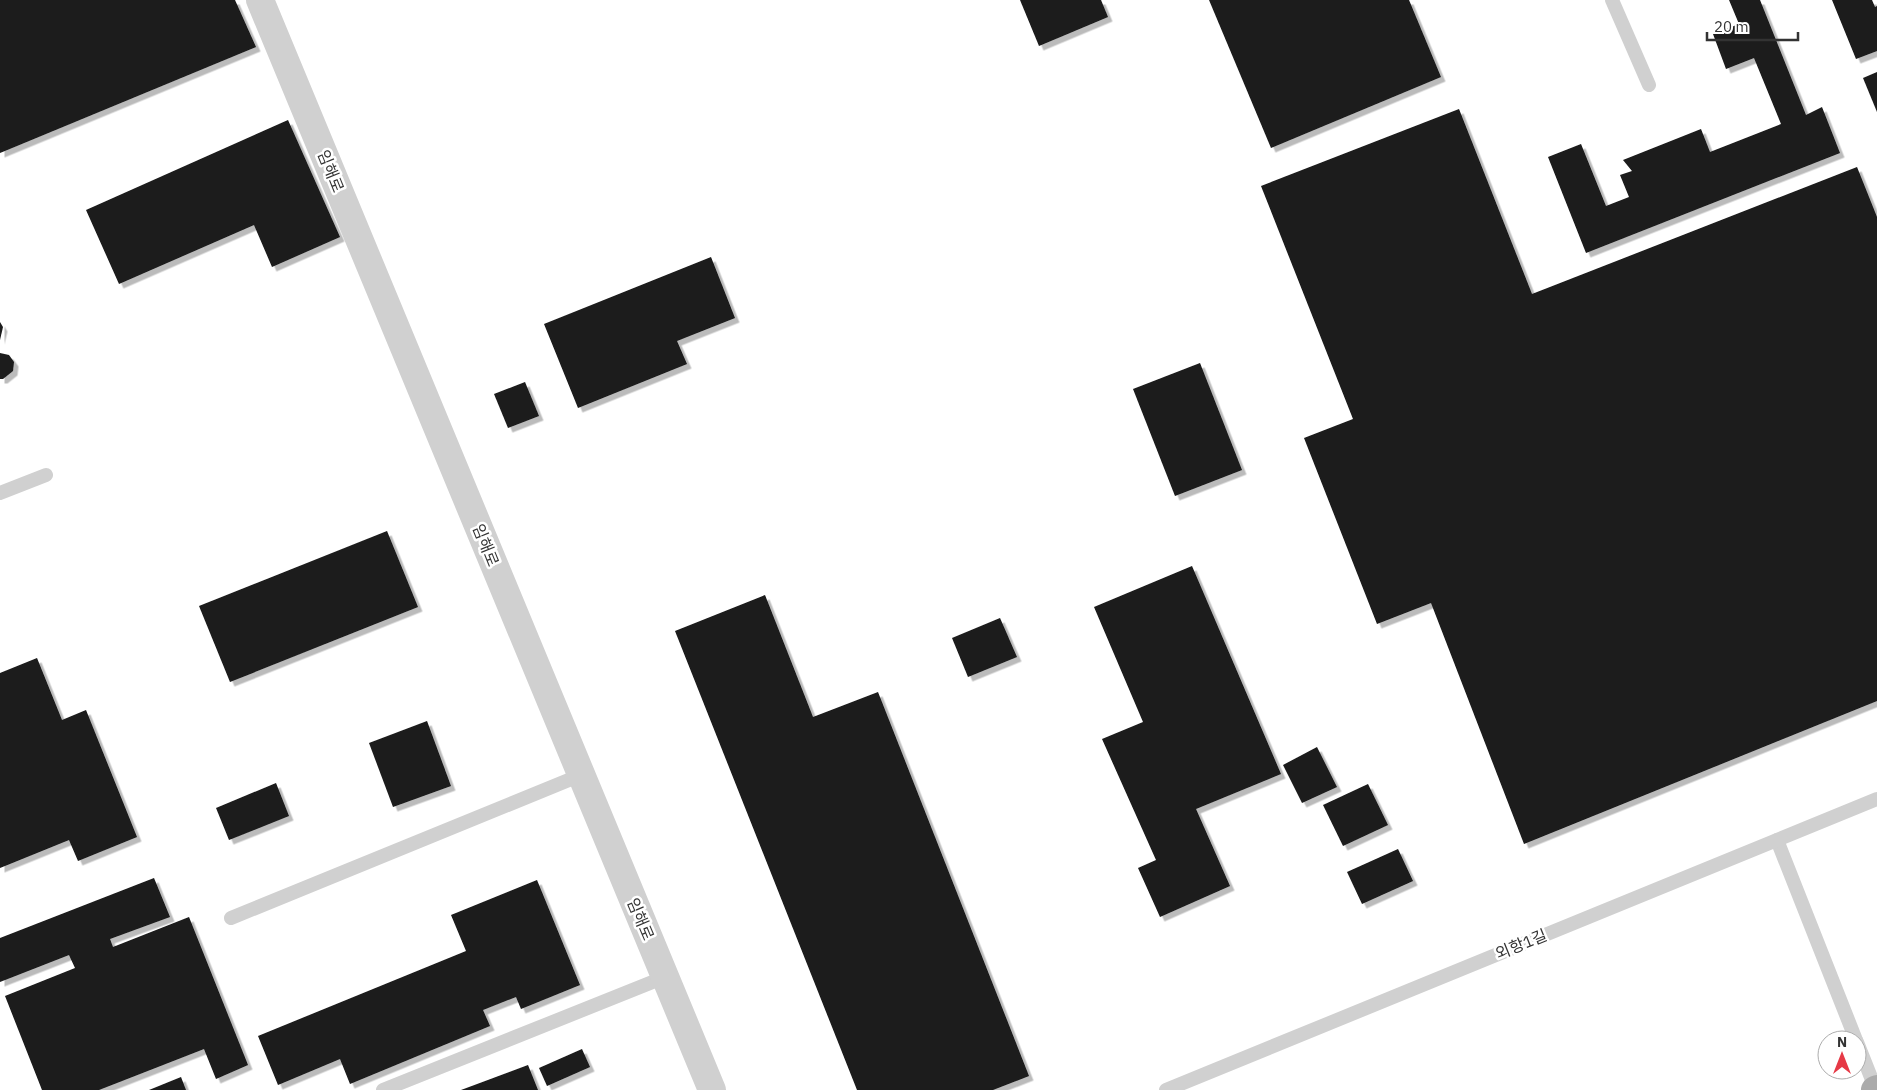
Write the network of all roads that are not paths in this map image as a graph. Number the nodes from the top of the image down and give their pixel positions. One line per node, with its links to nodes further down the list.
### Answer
1 (260, 0): 6 (street, 임해로)
2 (1612, 0): 3 (lane)
3 (1649, 85)
4 (46, 475): 5 (lane)
5 (0, 493)
6 (581, 775): 9 (lane); 10 (street, 임해로)
7 (1877, 799): 8 (lane, 외항1길)
8 (1777, 840): 11 (lane); 15 (lane, 외항1길)
9 (231, 918)
10 (665, 977): 13 (lane); 14 (street, 임해로)
11 (1853, 1030)
12 (1867, 1067): 16 (lane)
13 (383, 1090)
14 (712, 1090)
15 (1166, 1090)
16 (1876, 1090)

